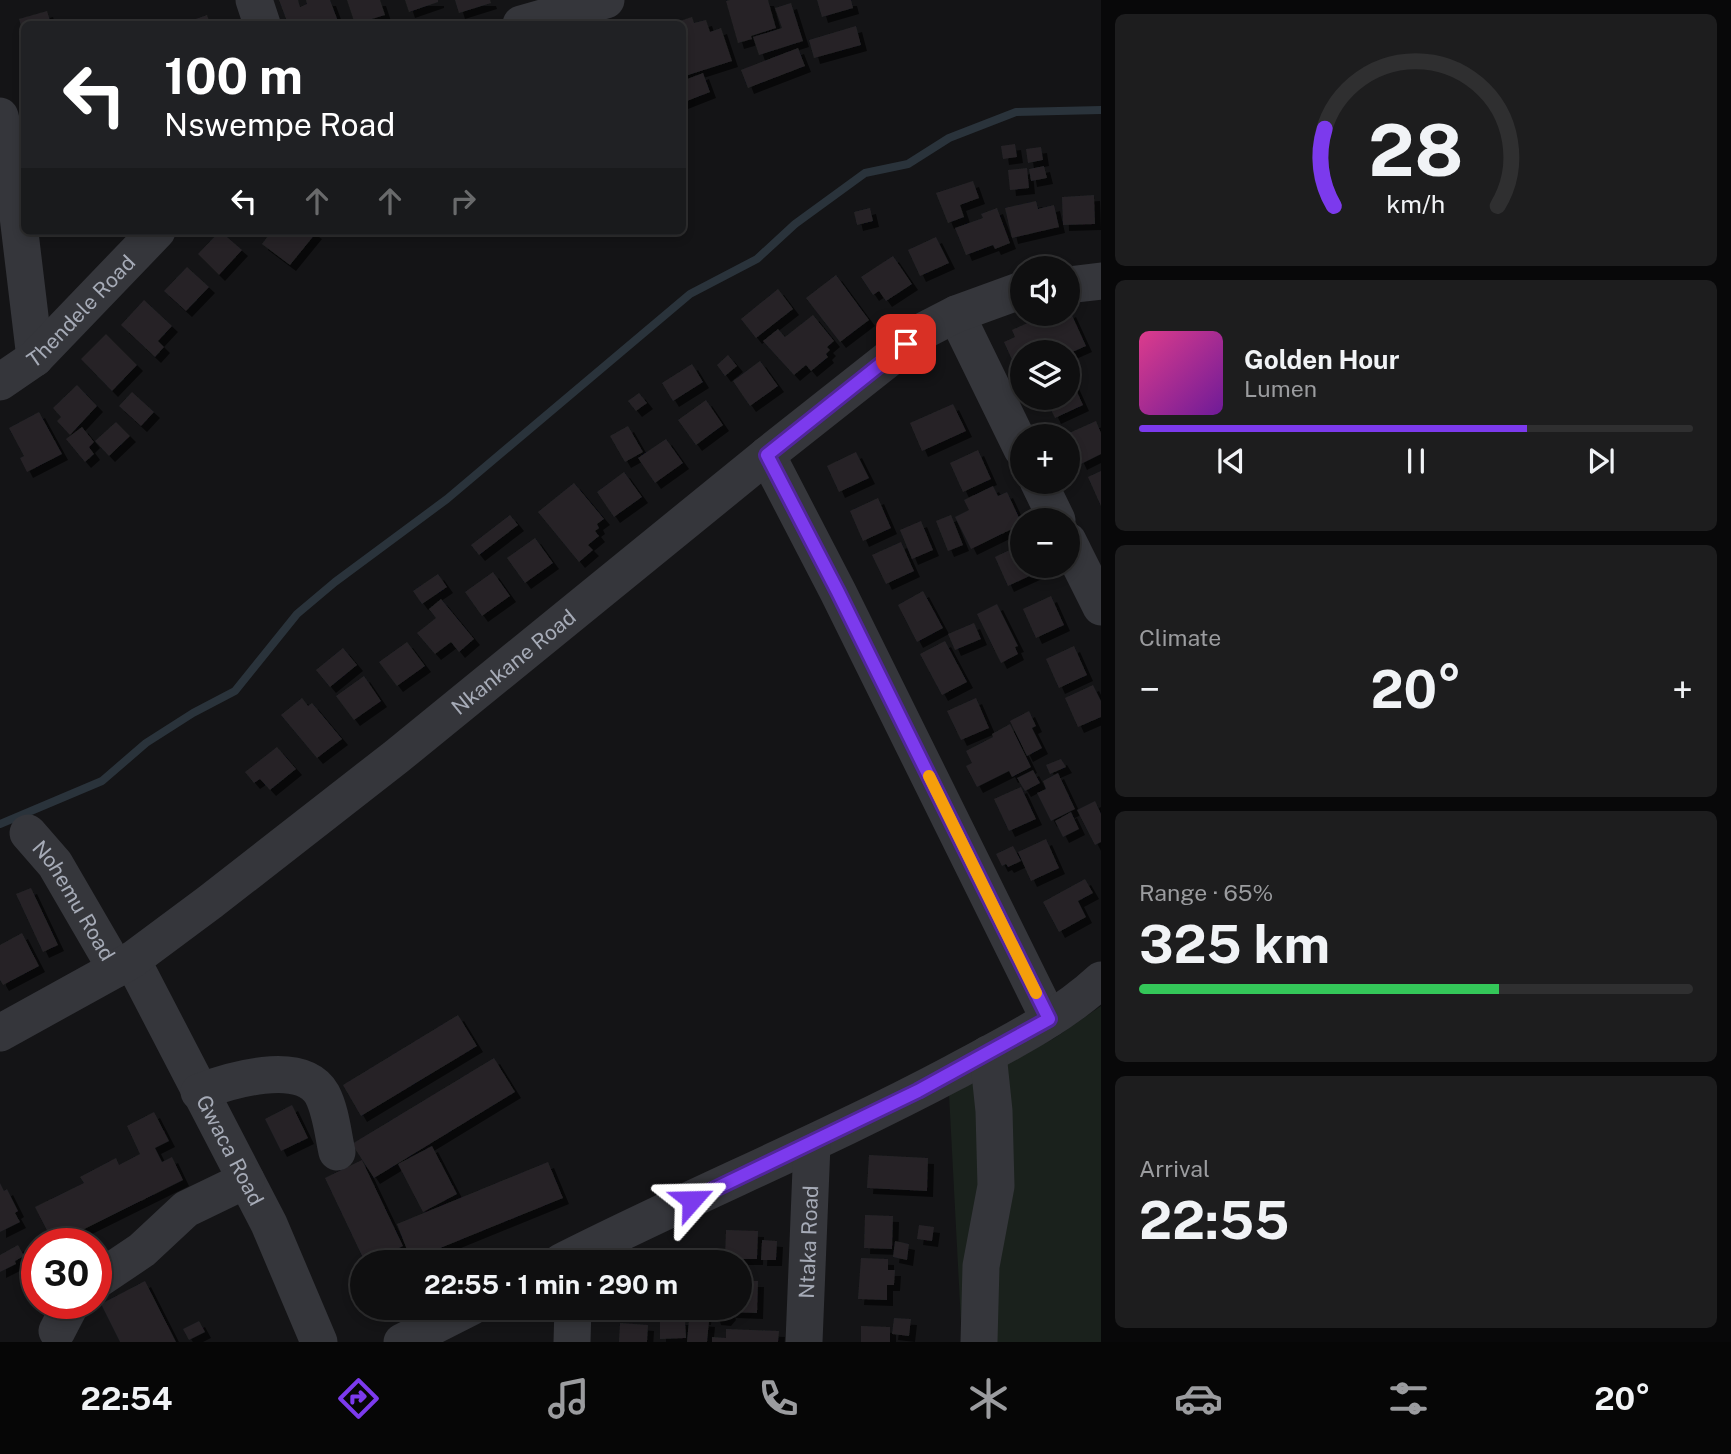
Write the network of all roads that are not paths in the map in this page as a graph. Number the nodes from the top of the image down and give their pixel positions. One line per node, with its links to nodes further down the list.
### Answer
1 (254, 0): 3 (street)
2 (606, 0): 4 (street)
3 (261, 21)
4 (532, 21)
5 (0, 116): 11 (street)
6 (153, 235): 11 (street, Thendele Road)
7 (1101, 281): 8 (street)
8 (1080, 284)
9 (1010, 294): 10 (street, Nkankane Road)
10 (956, 314): 13 (street); 14 (street, Nkankane Road)
11 (35, 358): 12 (street, Thendele Road)
12 (0, 382)
13 (1010, 424)
14 (767, 455): 18 (street, Nkankane Road); 20 (street)
15 (1080, 565): 16 (street)
16 (1101, 607)
17 (28, 833): 18 (street, Nohemu Road)
18 (124, 965): 21 (street, Nkankane Road); 23 (street, Gwaca Road)
19 (1101, 980): 20 (street)
20 (1049, 1019): 22 (street)
21 (0, 1033)
22 (988, 1054): 24 (street); 35 (street)
23 (199, 1092): 25 (street); 26 (street, Gwaca Road)
24 (813, 1144): 27 (street); 34 (street, Ntaka Road)
25 (337, 1152)
26 (246, 1180): 28 (street); 31 (street, Gwaca Road)
27 (590, 1250)
28 (112, 1270)
29 (445, 1320): 32 (street)
30 (573, 1320): 33 (street)
31 (319, 1342)
32 (402, 1342)
33 (572, 1342)
34 (804, 1342)
35 (979, 1342)

